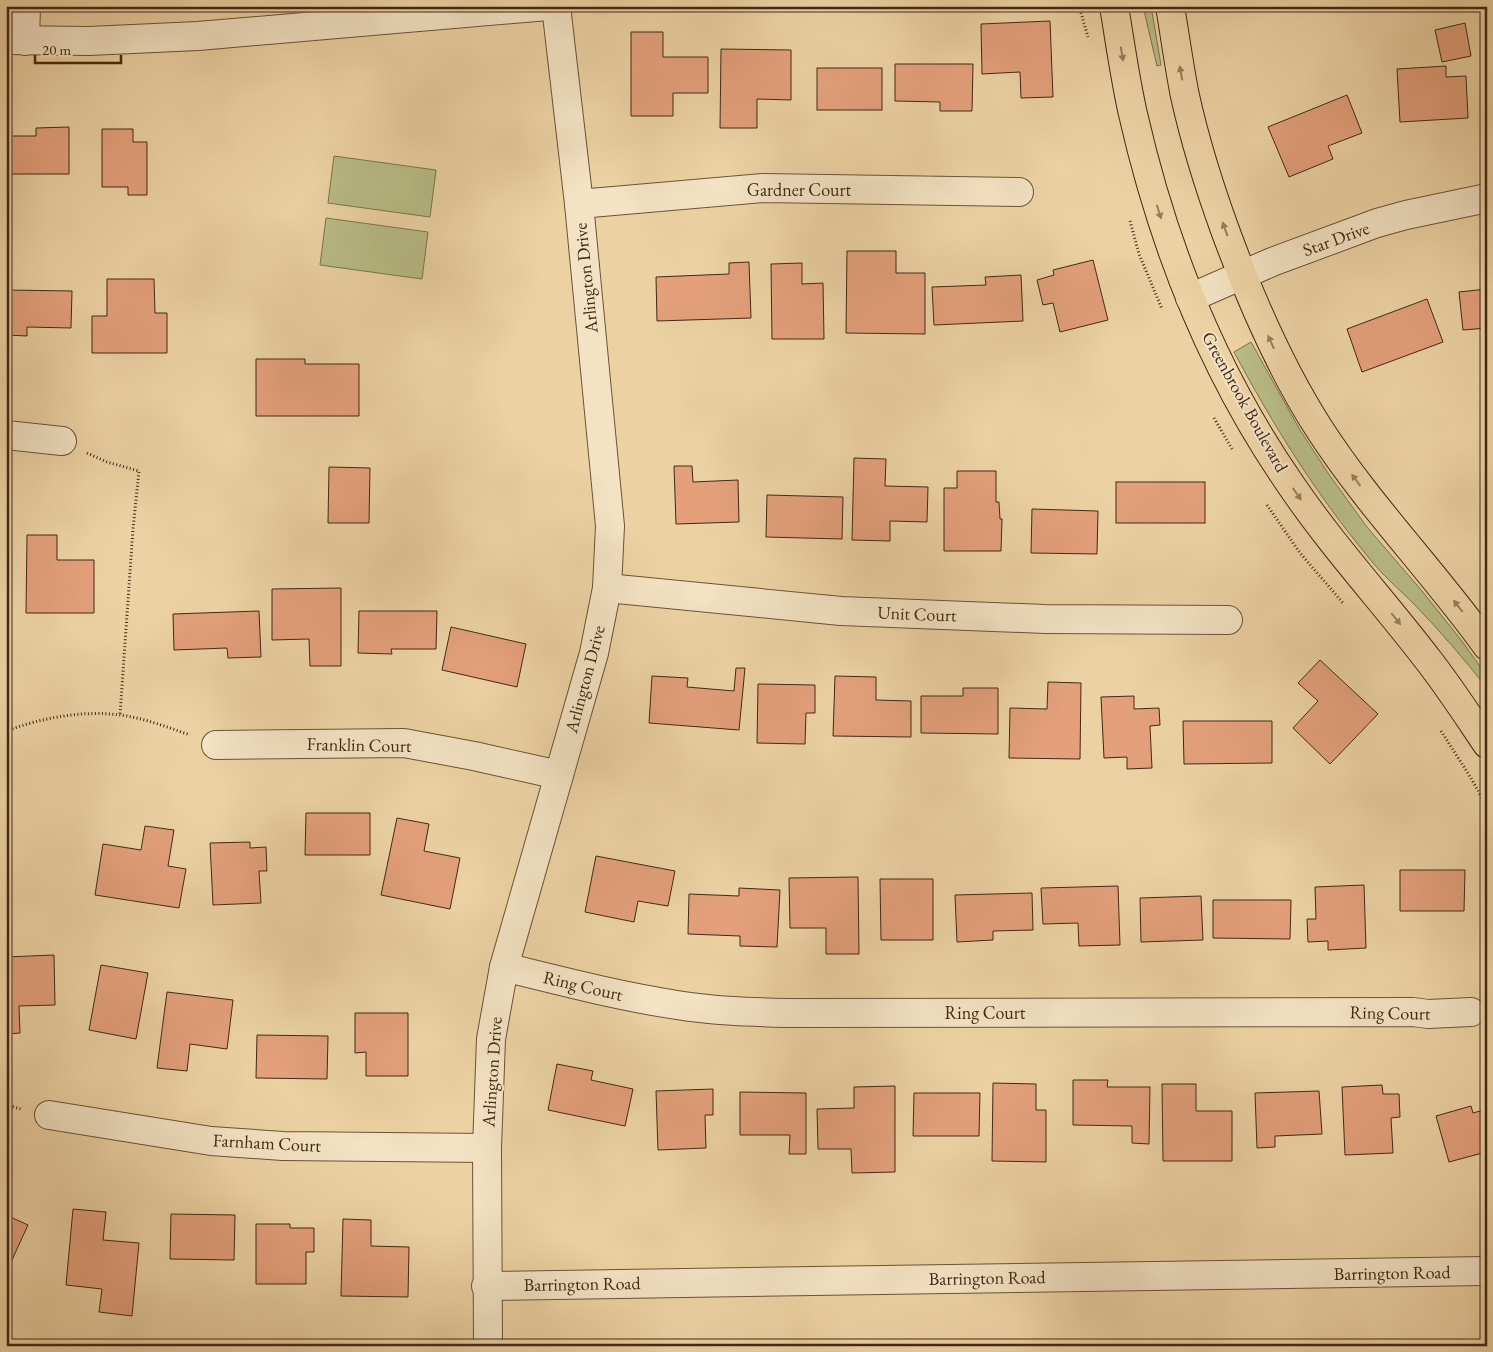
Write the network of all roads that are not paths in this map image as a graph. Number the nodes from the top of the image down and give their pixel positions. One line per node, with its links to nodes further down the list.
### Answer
1 (26, 6): 6 (street)
2 (548, 6): 6 (street)
3 (556, 6): 9 (street, Arlington Drive)
4 (1114, 6): 11 (main road, Greenbrook Boulevard, one-way to 11)
5 (1170, 6): 10 (main road, one-way to 5)
6 (16, 40)
7 (1019, 192): 9 (street, Gardner Court)
8 (1487, 198): 10 (street, Star Drive)
9 (579, 204): 14 (street, Arlington Drive)
10 (1241, 275): 11 (street, Star Drive); 16 (main road, one-way to 10)
11 (1190, 298): 17 (main road, Greenbrook Boulevard, one-way to 17)
12 (6, 435): 13 (street)
13 (62, 441)
14 (608, 588): 15 (street, Unit Court); 19 (street, Arlington Drive)
15 (1228, 620)
16 (1487, 646)
17 (1487, 744)
18 (216, 745): 19 (street, Franklin Court)
19 (560, 775): 20 (street, Arlington Drive)
20 (504, 967): 21 (street, Ring Court); 23 (street, Arlington Drive)
21 (1471, 1012)
22 (49, 1115): 23 (street, Farnham Court)
23 (487, 1148): 25 (street, Arlington Drive)
24 (1487, 1271): 25 (street, Barrington Road)
25 (486, 1286): 26 (street, Arlington Drive)
26 (488, 1346)

